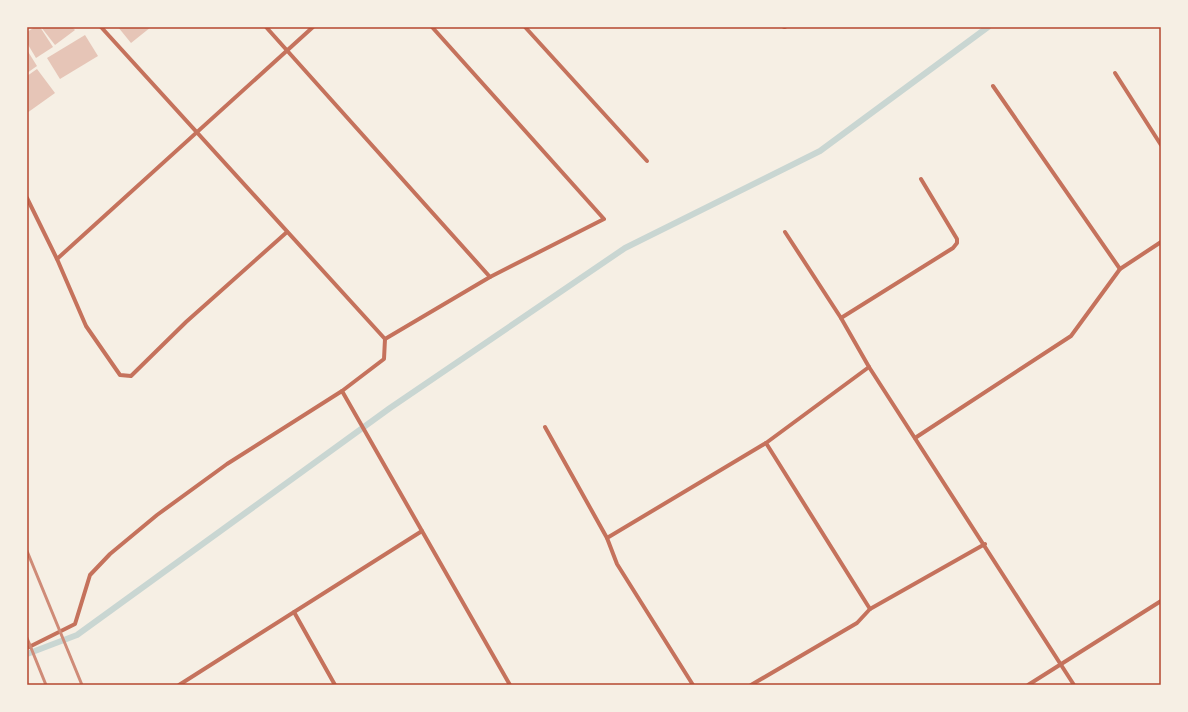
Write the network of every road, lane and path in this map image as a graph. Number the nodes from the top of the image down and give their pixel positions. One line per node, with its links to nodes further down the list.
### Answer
1 (101, 27): 9 (street)
2 (266, 27): 6 (street)
3 (314, 27): 6 (street)
4 (432, 27): 19 (street)
5 (525, 27): 11 (street)
6 (287, 49): 9 (street); 19 (street)
7 (1115, 73): 10 (street)
8 (993, 86): 18 (street)
9 (196, 131): 14 (street); 17 (street)
10 (1161, 146)
11 (646, 161)
12 (921, 179): 20 (street)
13 (27, 198): 17 (street)
14 (287, 232): 17 (street); 21 (street)
15 (785, 232): 20 (street)
16 (1161, 242): 18 (street)
17 (57, 259)
18 (1120, 269): 25 (street)
19 (490, 277): 21 (street)
20 (841, 318): 22 (street)
21 (384, 339): 23 (street)
22 (869, 367): 25 (street); 26 (street)
23 (342, 391): 27 (street); 33 (street)
24 (545, 427): 28 (street)
25 (915, 438): 29 (street)
26 (766, 443): 28 (street); 31 (street)
27 (422, 531): 32 (street); 37 (street)
28 (607, 538): 38 (street)
29 (985, 544): 31 (street); 34 (street)
30 (1161, 602): 34 (street)
31 (870, 609): 39 (street)
32 (294, 612): 35 (street); 36 (street)
33 (27, 648)
34 (1061, 665): 40 (street); 41 (street)
35 (179, 685)
36 (335, 685)
37 (510, 685)
38 (693, 685)
39 (751, 685)
40 (1028, 685)
41 (1074, 685)

